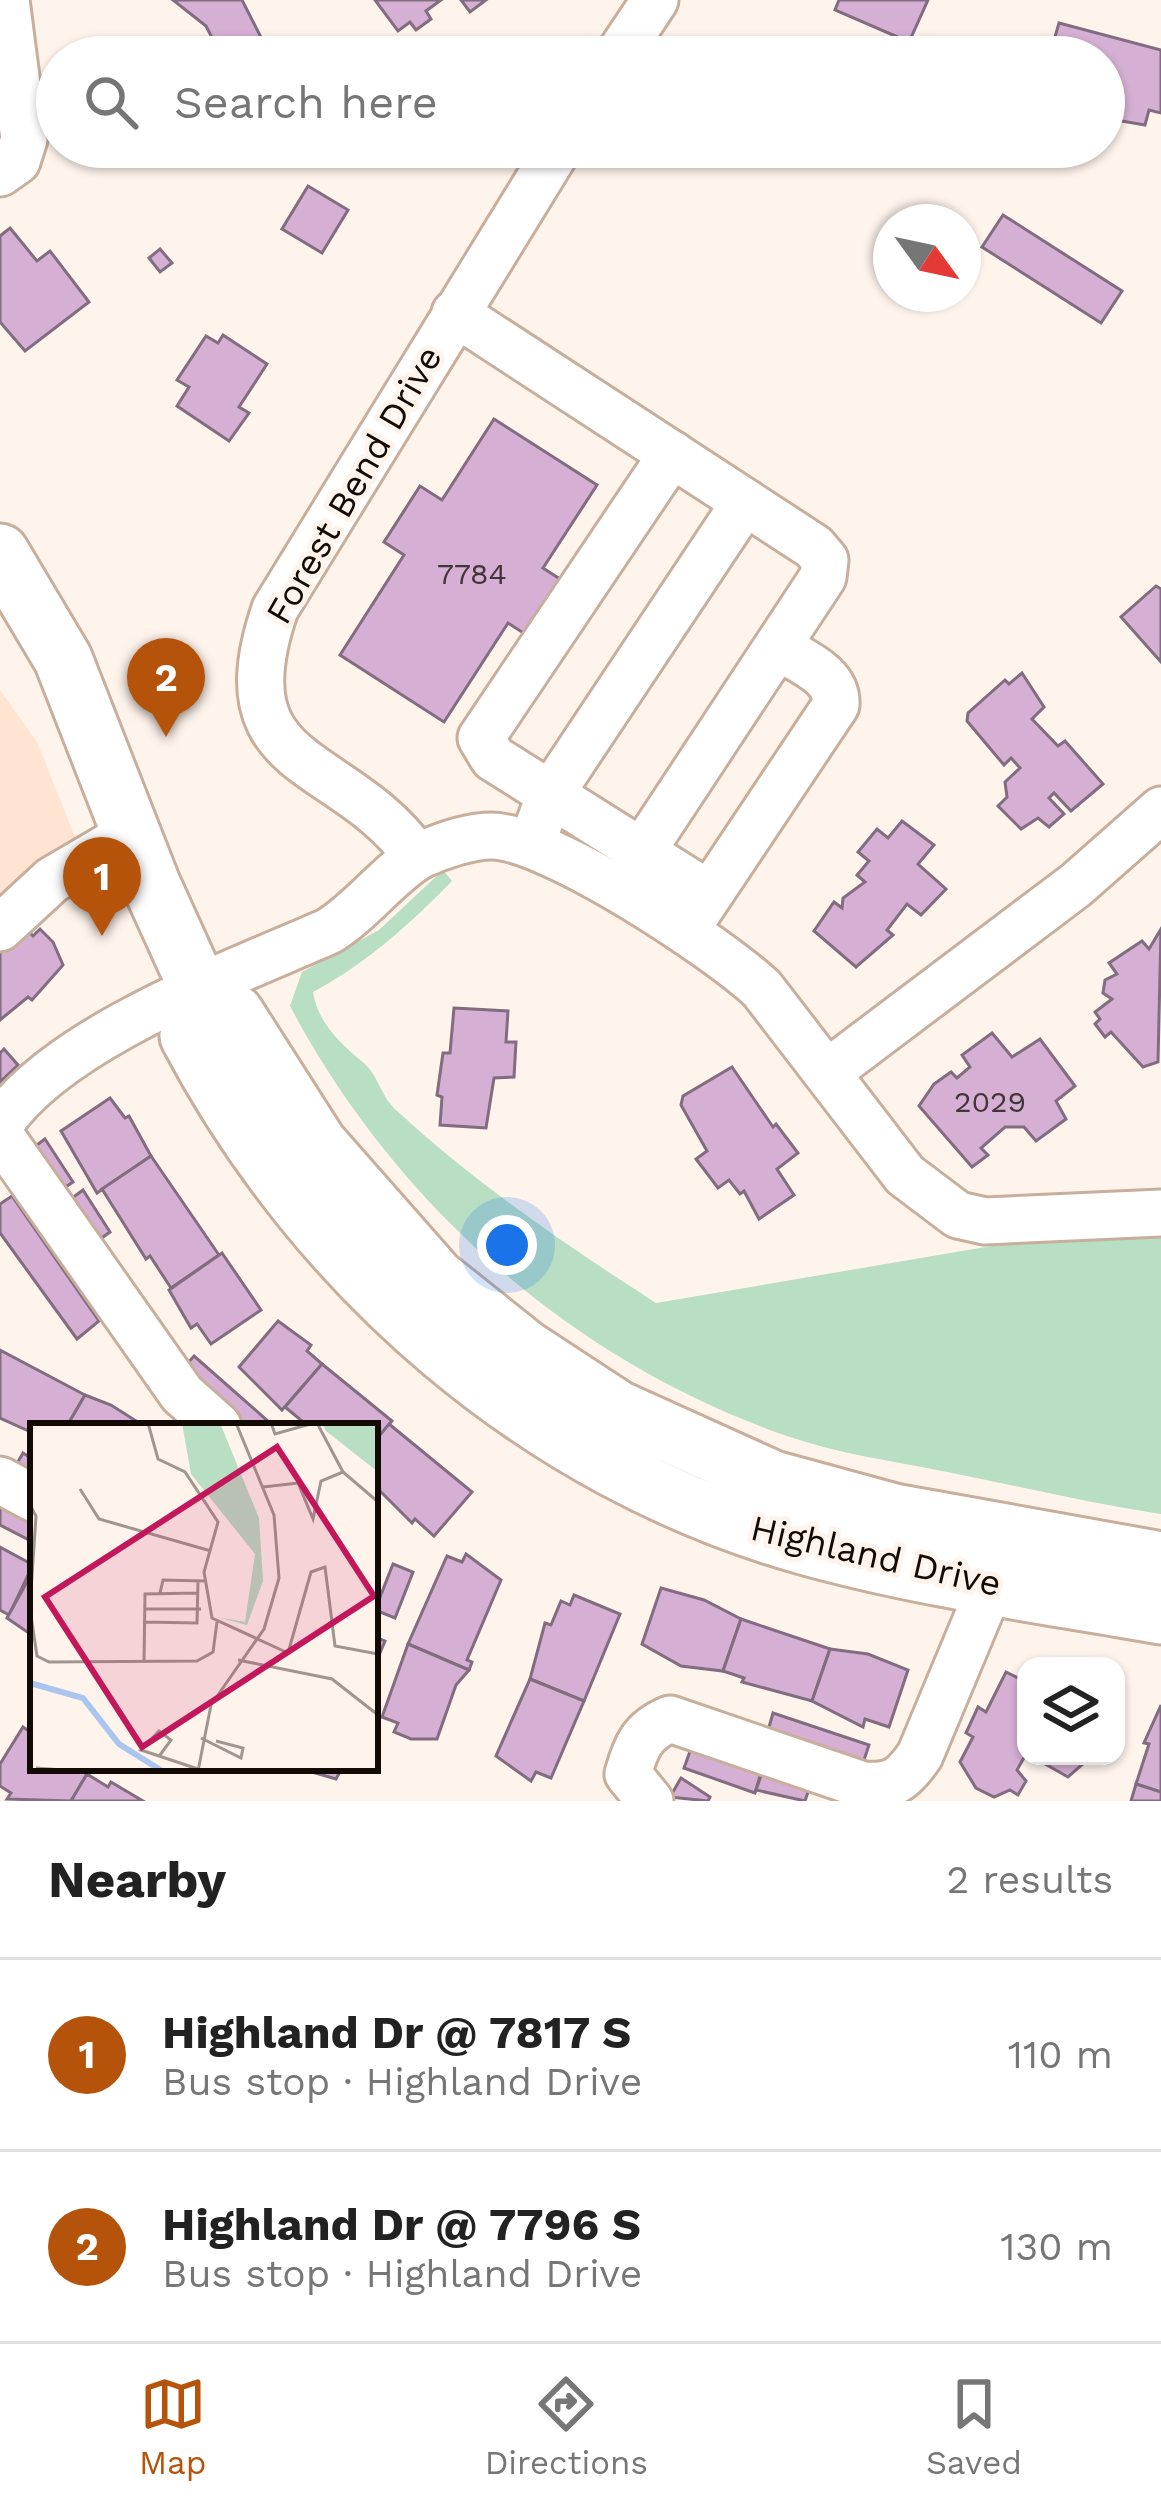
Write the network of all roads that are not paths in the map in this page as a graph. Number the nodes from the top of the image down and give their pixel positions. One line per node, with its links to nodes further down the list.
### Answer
1 (6, 0): 5 (street)
2 (655, 0): 3 (street)
3 (631, 36)
4 (546, 168): 6 (street, Forest Bend Drive)
5 (0, 173)
6 (454, 313): 7 (street); 16 (street, Forest Bend Drive)
7 (672, 454): 8 (street); 11 (street)
8 (745, 502): 10 (street); 11 (street)
9 (0, 553): 13 (main road, Highland Drive)
10 (778, 646): 15 (street); 17 (street)
11 (550, 795): 14 (street); 15 (street)
12 (1161, 810): 21 (street)
13 (132, 833): 18 (street); 20 (main road, Highland Drive)
14 (531, 844): 16 (street); 19 (street)
15 (641, 853): 17 (street)
16 (417, 857): 20 (street)
17 (709, 894): 19 (street)
18 (0, 928)
19 (684, 933): 21 (street)
20 (200, 992): 22 (street); 28 (main road, Highland Drive); 29 (main road, Highland Drive)
21 (828, 1072): 24 (street)
22 (0, 1124)
23 (0, 1135): 25 (street)
24 (1161, 1213)
25 (215, 1423)
26 (0, 1480): 27 (street)
27 (30, 1496)
28 (1161, 1561)
29 (991, 1585): 30 (main road, Highland Drive); 31 (street)
30 (1161, 1615)
31 (650, 1801)

